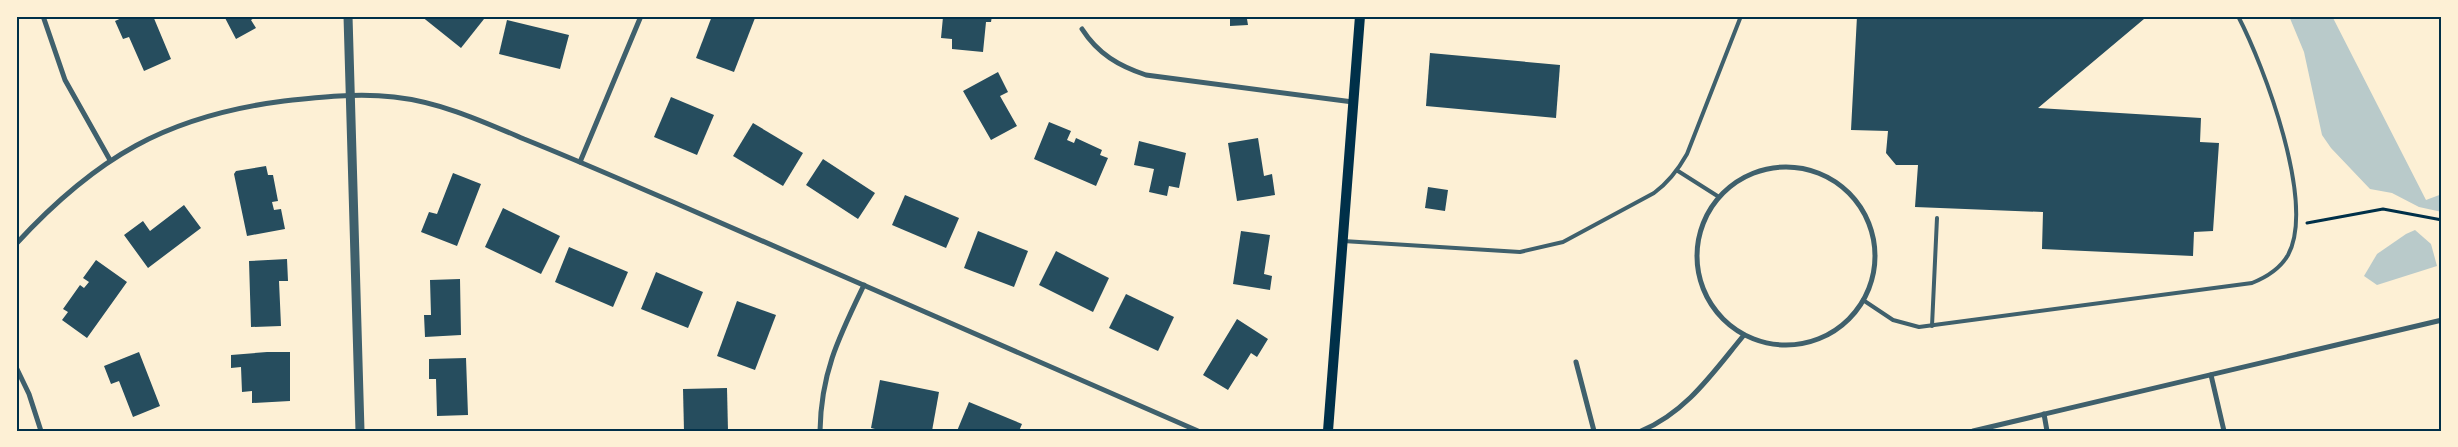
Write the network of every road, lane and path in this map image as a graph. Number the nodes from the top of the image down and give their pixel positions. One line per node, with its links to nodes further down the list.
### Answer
1 (43, 16): 10 (street)
2 (348, 16): 8 (street)
3 (641, 16): 11 (street)
4 (1360, 16): 9 (main road)
5 (1741, 16): 12 (lane)
6 (2238, 16): 16 (lane)
7 (1082, 29): 9 (street)
8 (351, 96): 10 (street); 11 (street); 29 (street)
9 (1353, 102): 17 (main road)
10 (110, 160): 18 (street)
11 (580, 162): 19 (street)
12 (1678, 171): 13 (lane); 17 (lane)
13 (1719, 197): 20 (street); 23 (street)
14 (1937, 218): 22 (lane)
15 (2442, 220): 16 (path)
16 (2295, 226): 22 (lane)
17 (1343, 241): 32 (main road)
18 (16, 244)
19 (864, 286): 30 (street); 31 (street)
20 (1863, 300): 22 (lane); 23 (street)
21 (2442, 320): 26 (street)
22 (1932, 326)
23 (1744, 335): 34 (street)
24 (1576, 362): 33 (street)
25 (16, 367): 28 (street)
26 (2211, 375): 27 (street); 37 (street)
27 (2044, 414): 35 (street); 36 (street)
28 (41, 431)
29 (360, 431)
30 (820, 431)
31 (1198, 431)
32 (1328, 431)
33 (1594, 431)
34 (1641, 431)
35 (1973, 431)
36 (2047, 431)
37 (2224, 431)

